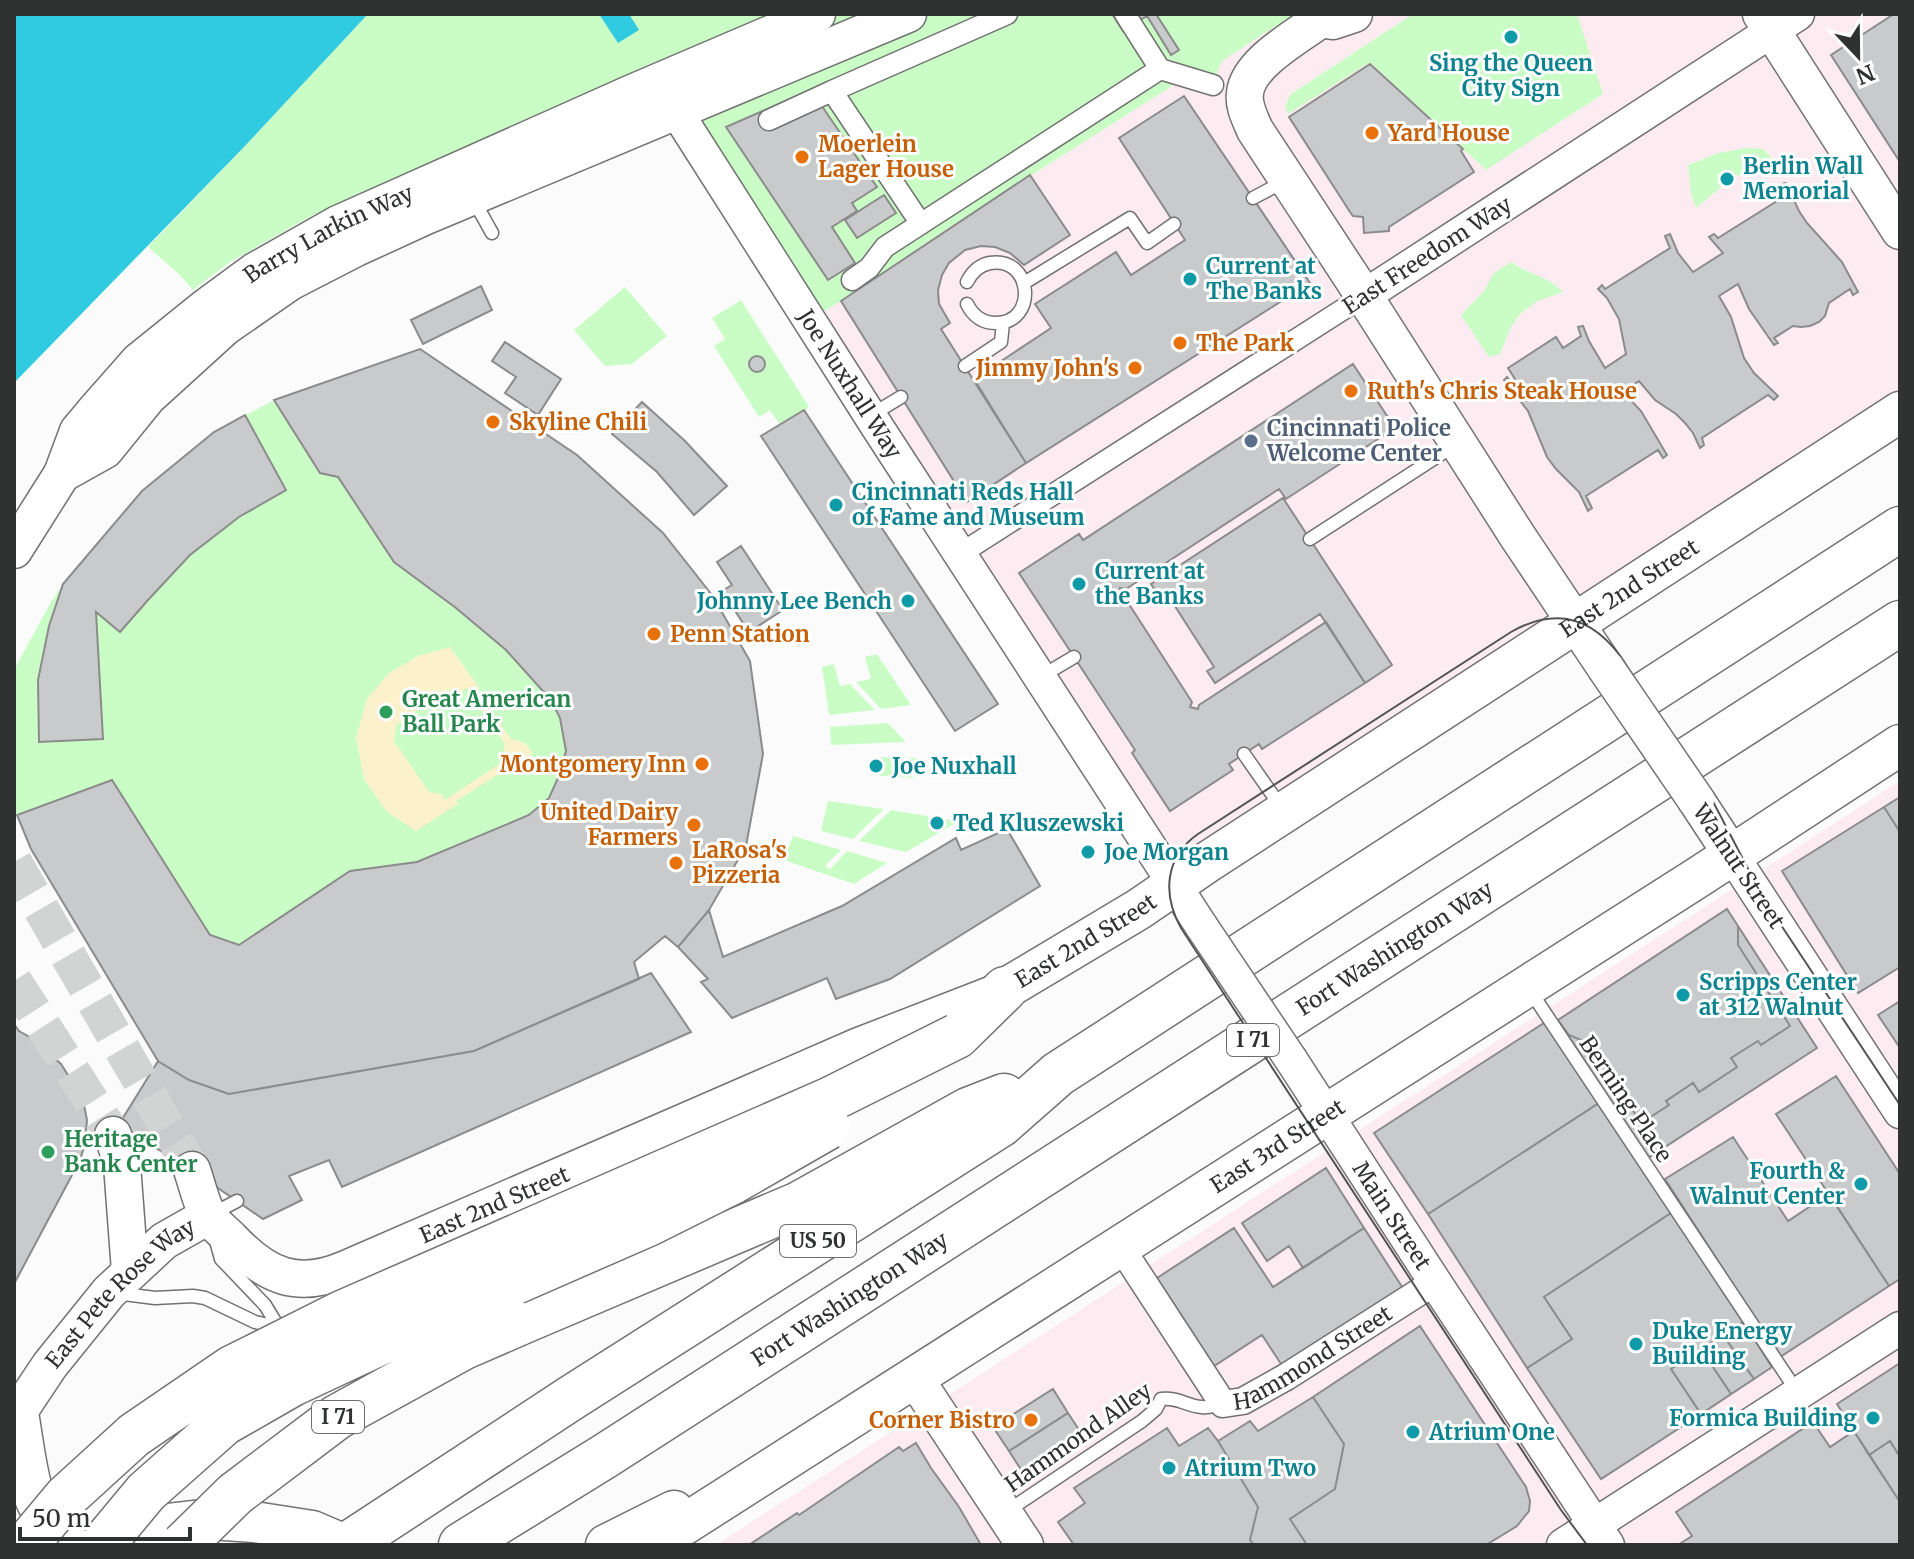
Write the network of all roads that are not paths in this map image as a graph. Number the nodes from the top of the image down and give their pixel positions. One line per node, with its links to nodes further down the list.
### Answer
1 (817, 14): 10 (main road)
2 (908, 14): 10 (main road)
3 (1007, 14): 9 (street)
4 (1125, 14): 7 (street)
5 (1332, 16): 8 (main road)
6 (1777, 20): 17 (main road); 22 (street, East Freedom Way)
7 (1160, 69): 8 (street); 15 (street)
8 (1229, 90): 12 (main road, Walnut Street)
9 (832, 91): 11 (street); 15 (street)
10 (668, 96): 13 (main road, Barry Larkin Way); 28 (street, Joe Nuxhall Way)
11 (769, 120)
12 (1288, 179): 14 (lane); 22 (main road, Walnut Street)
13 (465, 184): 18 (lane); 32 (main road, Barry Larkin Way)
14 (1253, 198)
15 (921, 224): 19 (street)
16 (1174, 224): 21 (lane)
17 (1900, 231)
18 (492, 233)
19 (852, 280)
20 (967, 282): 21 (lane)
21 (1024, 283): 24 (lane)
22 (1364, 296): 29 (main road, Walnut Street); 33 (street, East Freedom Way)
23 (967, 304): 24 (lane)
24 (1003, 323): 25 (lane)
25 (965, 366)
26 (901, 397): 28 (lane)
27 (1900, 412): 34 (main road, East 2nd Street)
28 (870, 416): 33 (street, Joe Nuxhall Way)
29 (1457, 444): 31 (lane); 34 (main road, Walnut Street)
30 (1900, 529): 46 (highway, I 71)
31 (1310, 539)
32 (14, 550)
33 (960, 554): 37 (street, Joe Nuxhall Way)
34 (1574, 623): 40 (main road, East 2nd Street); 41 (main road, Walnut Street, bridge)
35 (1900, 623): 63 (highway, Fort Washington Way / I 71)
36 (1074, 657): 37 (lane)
37 (1040, 678): 42 (street, Joe Nuxhall Way)
38 (1900, 745): 41 (main road, East 3rd Street)
39 (1244, 754): 40 (lane)
40 (1285, 812): 42 (main road, East 2nd Street)
41 (1732, 855): 43 (main road, East 3rd Street); 47 (street, Walnut Street)
42 (1174, 885): 44 (main road, East 2nd Street); 48 (street, Main Street, bridge)
43 (1527, 986): 48 (main road, East 3rd Street); 59 (lane, Berning Place)
44 (1005, 989): 45 (highway); 51 (main road, East 2nd Street)
45 (957, 1036): 66 (highway, bridge); 67 (highway, bridge)
46 (1058, 1074): 68 (highway, I 71, bridge); 69 (highway, US 50)
47 (1900, 1112)
48 (1327, 1114): 52 (main road, East 3rd Street); 55 (street, Main Street)
49 (113, 1135): 54 (main road)
50 (192, 1170): 51 (main road)
51 (222, 1208): 54 (main road, East Pete Rose Way); 56 (lane)
52 (1120, 1246): 58 (main road, East 3rd Street); 60 (street, Hammond Street)
53 (506, 1252): 56 (lane)
54 (119, 1282): 56 (lane); 61 (main road, East Pete Rose Way)
55 (1435, 1282): 60 (street, Hammond Street); 65 (street, Main Street)
56 (279, 1328)
57 (1900, 1328): 59 (street)
58 (914, 1377): 62 (main road, East 3rd Street); 64 (main road)
59 (1798, 1393): 65 (street)
60 (1223, 1404): 64 (lane, Hammond Alley)
61 (15, 1416): 66 (main road)
62 (819, 1439): 72 (main road); 73 (main road, East 3rd Street)
63 (605, 1456): 70 (highway); 71 (highway, I 71)
64 (1004, 1514): 74 (main road)
65 (1601, 1535): 75 (street)
66 (90, 1544): 69 (main road)
67 (26, 1545)
68 (183, 1545)
69 (346, 1545)
70 (461, 1545)
71 (494, 1545)
72 (606, 1545)
73 (652, 1545)
74 (1025, 1545)
75 (1563, 1545)

